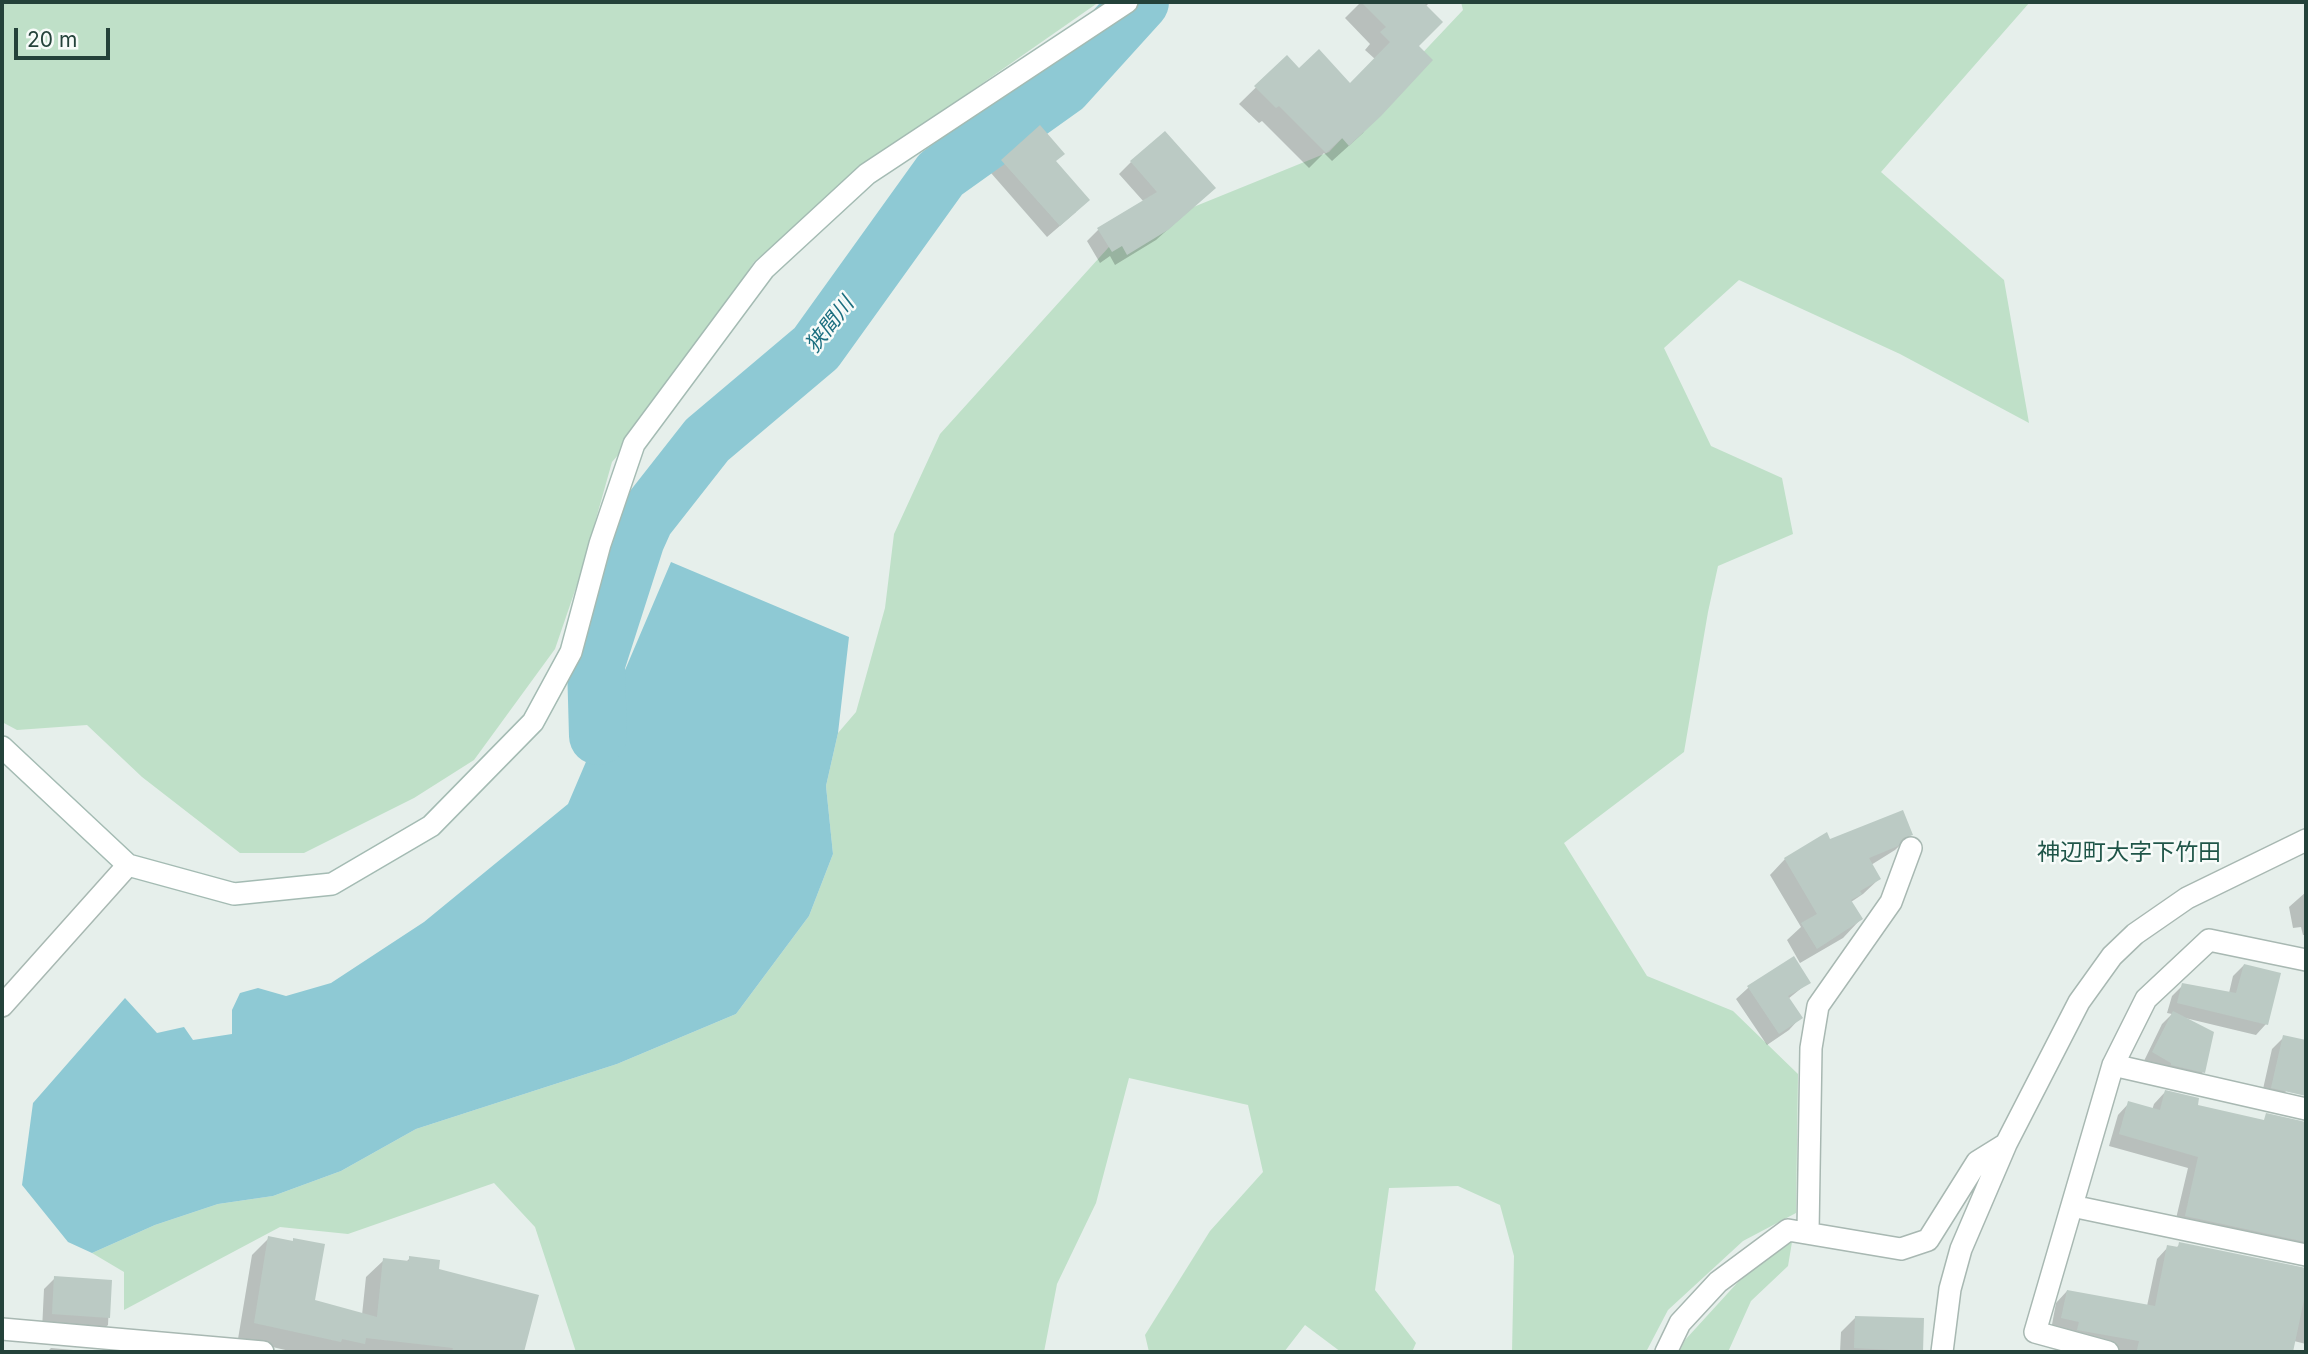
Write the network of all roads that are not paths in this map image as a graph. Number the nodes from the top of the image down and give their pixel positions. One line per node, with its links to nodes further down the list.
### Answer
1 (1118, 5): 5 (street)
2 (2, 747): 5 (street)
3 (2306, 839): 10 (street)
4 (1911, 848): 12 (street)
5 (128, 865): 7 (street)
6 (2306, 960): 8 (street)
7 (2, 1006)
8 (2113, 1065): 9 (street); 11 (street)
9 (2306, 1109)
10 (2006, 1144): 12 (street); 17 (street)
11 (2072, 1206): 13 (street); 18 (street)
12 (1808, 1232): 16 (street)
13 (2306, 1255)
14 (2, 1329): 15 (street)
15 (263, 1352)
16 (1666, 1352)
17 (1941, 1352)
18 (2108, 1352)

